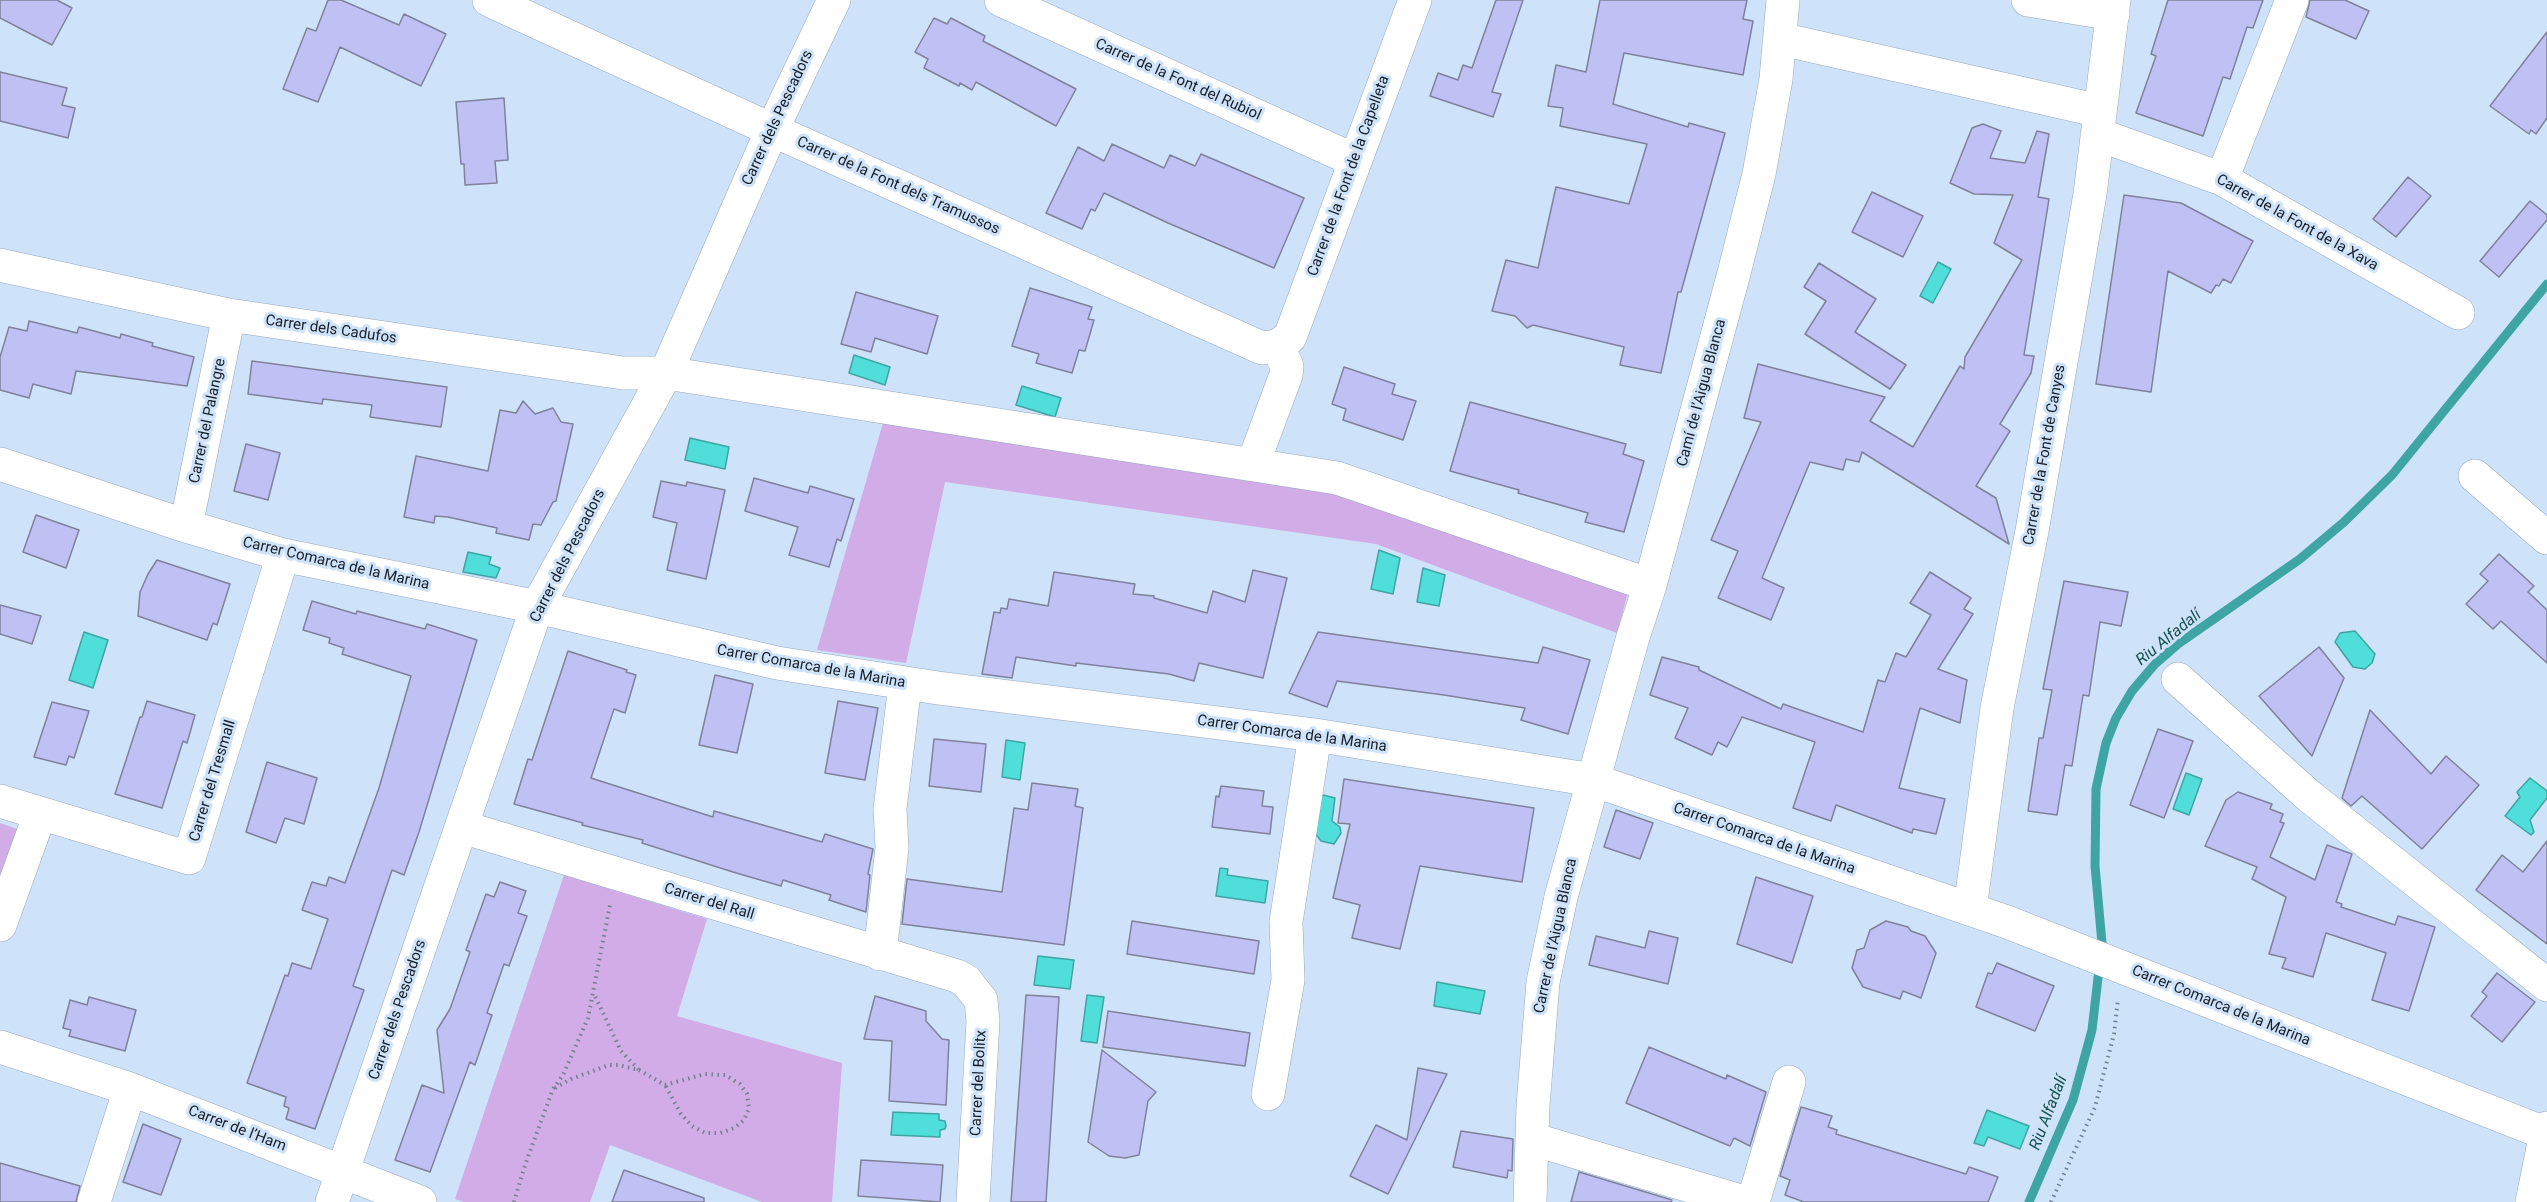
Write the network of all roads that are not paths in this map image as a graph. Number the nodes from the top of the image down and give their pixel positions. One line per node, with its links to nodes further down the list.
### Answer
1 (489, 0): 11 (street, Carrer de la Font dels Tramussos)
2 (834, 0): 11 (street, Carrer dels Pescadors)
3 (1001, 0): 12 (street, Carrer de la Font del Rubiol)
4 (1415, 0): 12 (street, Carrer de la Font de la Capelleta)
5 (1783, 0): 9 (street, Camí de l’Aigua Blanca)
6 (2028, 0): 8 (street)
7 (2292, 0): 13 (street)
8 (2114, 7): 10 (street, Carrer de la Font de Canyes)
9 (1780, 39): 10 (street, Carrer de la Font de la Xava); 25 (street, Camí de l’Aigua Blanca)
10 (2098, 123): 13 (street, Carrer de la Font de la Xava); 34 (street, Carrer de la Font de Canyes)
11 (772, 130): 17 (street, Carrer de la Font dels Tramussos); 18 (street, Carrer dels Pescadors)
12 (1354, 160): 17 (street, Carrer de la Font de la Capelleta)
13 (2222, 179): 15 (street, Carrer de la Font de la Xava)
14 (0, 266): 16 (street, Carrer dels Cadufos)
15 (2458, 313)
16 (229, 315): 18 (street, Carrer dels Cadufos); 22 (street, Carrer del Palangre)
17 (1277, 346): 20 (street)
18 (666, 373): 20 (street, Carrer dels Cadufos); 26 (street, Carrer dels Pescadors)
19 (0, 464): 22 (street, Carrer Comarca de la Marina)
20 (1253, 464): 25 (street, Carrer dels Cadufos)
21 (2475, 476): 23 (street)
22 (186, 526): 24 (street, Carrer Comarca de la Marina)
23 (2547, 538)
24 (283, 555): 26 (street, Carrer Comarca de la Marina); 32 (street, Carrer del Tresmall)
25 (1650, 585): 30 (street, Camí de l’Aigua Blanca)
26 (537, 607): 28 (street, Carrer Comarca de la Marina); 33 (street, Carrer dels Pescadors)
27 (2178, 679): 38 (street)
28 (905, 684): 29 (street, Carrer Comarca de la Marina); 36 (street)
29 (1315, 735): 30 (street, Carrer Comarca de la Marina); 42 (street)
30 (1593, 780): 34 (street, Carrer Comarca de la Marina); 44 (street, Carrer de l’Aigua Blanca)
31 (0, 801): 32 (street, Carrer del Tresmall)
32 (40, 814): 35 (street)
33 (462, 827): 36 (street, Carrer del Rall); 45 (street, Carrer dels Pescadors)
34 (1970, 909): 43 (street, Carrer Comarca de la Marina)
35 (0, 925)
36 (880, 954): 37 (street, Carrer del Rall)
37 (957, 976): 48 (street, Carrer del Bolitx)
38 (2547, 985)
39 (0, 1047): 41 (street, Carrer de l’Ham)
40 (1789, 1082): 51 (street)
41 (130, 1089): 45 (street, Carrer de l’Ham); 46 (street)
42 (1268, 1094)
43 (2546, 1132): 52 (street)
44 (1532, 1139): 49 (street, Carrer de l’Aigua Blanca); 50 (street)
45 (337, 1187): 47 (street, Carrer de l’Ham)
46 (94, 1202)
47 (420, 1202)
48 (974, 1202)
49 (1530, 1202)
50 (1744, 1202)
51 (1753, 1202)
52 (2532, 1202)

